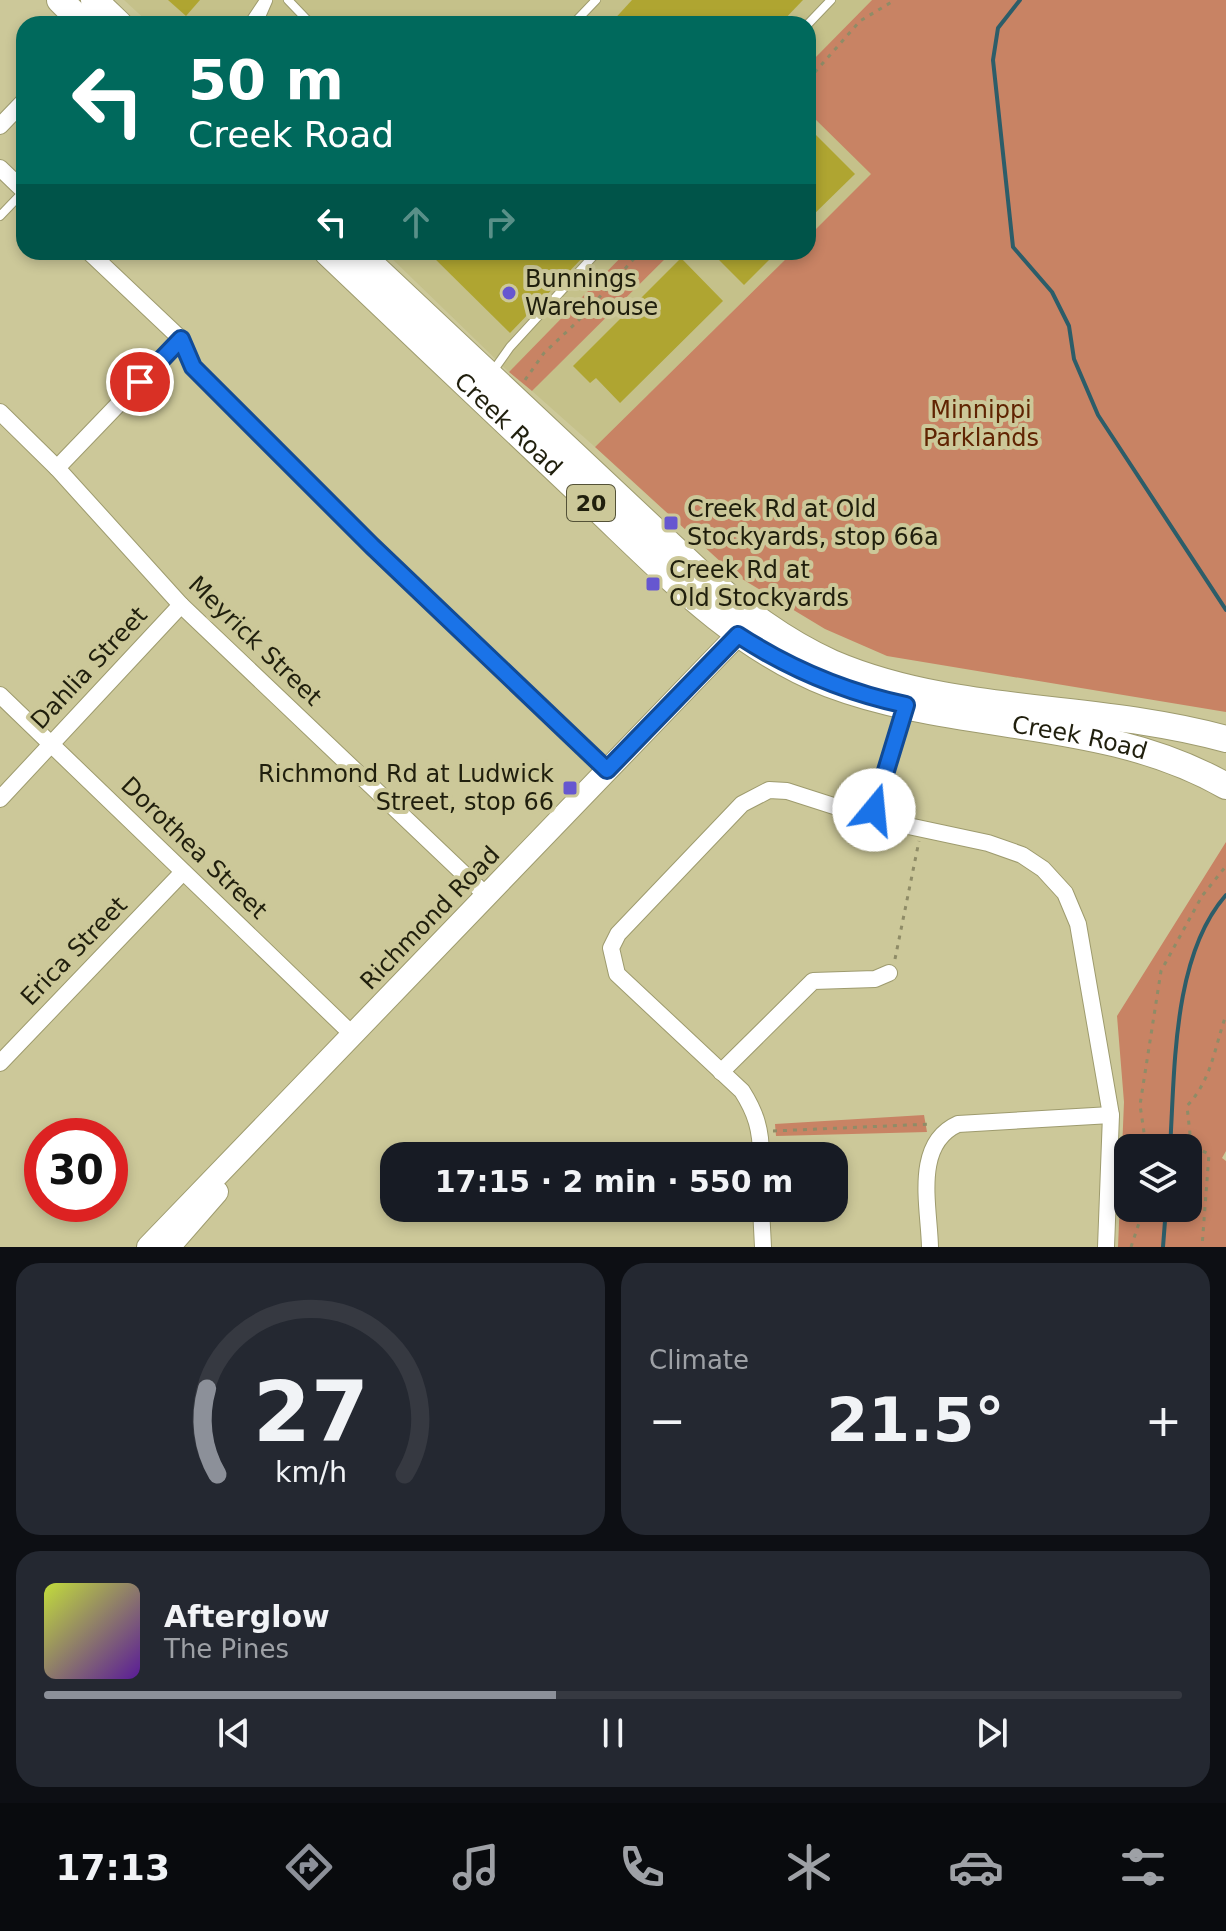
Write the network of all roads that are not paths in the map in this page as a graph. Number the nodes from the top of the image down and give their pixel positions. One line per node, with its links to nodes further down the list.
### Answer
1 (60, 0): 7 (main road)
2 (266, 0): 3 (lane)
3 (275, 0)
4 (288, 0): 8 (lane)
5 (596, 0): 9 (lane)
6 (831, 0): 10 (lane)
7 (102, 12)
8 (303, 16)
9 (581, 16)
10 (816, 16)
11 (16, 109): 12 (street)
12 (0, 126)
13 (0, 168): 14 (street)
14 (16, 183)
15 (16, 199): 16 (lane)
16 (0, 216)
17 (97, 260): 21 (street)
18 (335, 260): 26 (main road, Creek Road / 20)
19 (366, 260): 22 (main road, Creek Road / 20)
20 (590, 260): 22 (lane)
21 (181, 339): 24 (street); 33 (street)
22 (489, 378): 26 (main road, Creek Road / 20)
23 (0, 412): 24 (street, Meyrick Street)
24 (57, 468): 25 (street, Meyrick Street)
25 (181, 605): 31 (street, Dahlia Street); 38 (street, Meyrick Street)
26 (746, 626): 28 (main road, Creek Road / 20); 29 (main road, Creek Road / 20); 33 (main road, Richmond Road)
27 (0, 695): 31 (street, Dorothea Street)
28 (906, 705): 32 (main road, Creek Road / 20); 36 (street)
29 (1181, 728): 30 (main road, Creek Road / 20); 32 (main road)
30 (1226, 739)
31 (51, 743): 35 (street, Dahlia Street); 37 (street, Dorothea Street)
32 (1177, 762): 34 (main road, Creek Road / 20)
33 (607, 770): 38 (main road, Richmond Road)
34 (1226, 786)
35 (0, 799)
36 (871, 818): 42 (street); 44 (street)
37 (183, 872): 40 (street, Dorothea Street); 41 (street, Erica Street)
38 (487, 896): 40 (main road, Richmond Road)
39 (889, 973): 42 (street)
40 (354, 1036): 43 (main road, Richmond Road)
41 (0, 1063)
42 (721, 1072): 45 (street)
43 (276, 1115): 47 (main road, Richmond Road); 48 (main road, Richmond Road)
44 (1111, 1115): 50 (street); 51 (street)
45 (761, 1142)
46 (762, 1222): 49 (street)
47 (166, 1245)
48 (148, 1247)
49 (763, 1247)
50 (930, 1247)
51 (1106, 1247)

